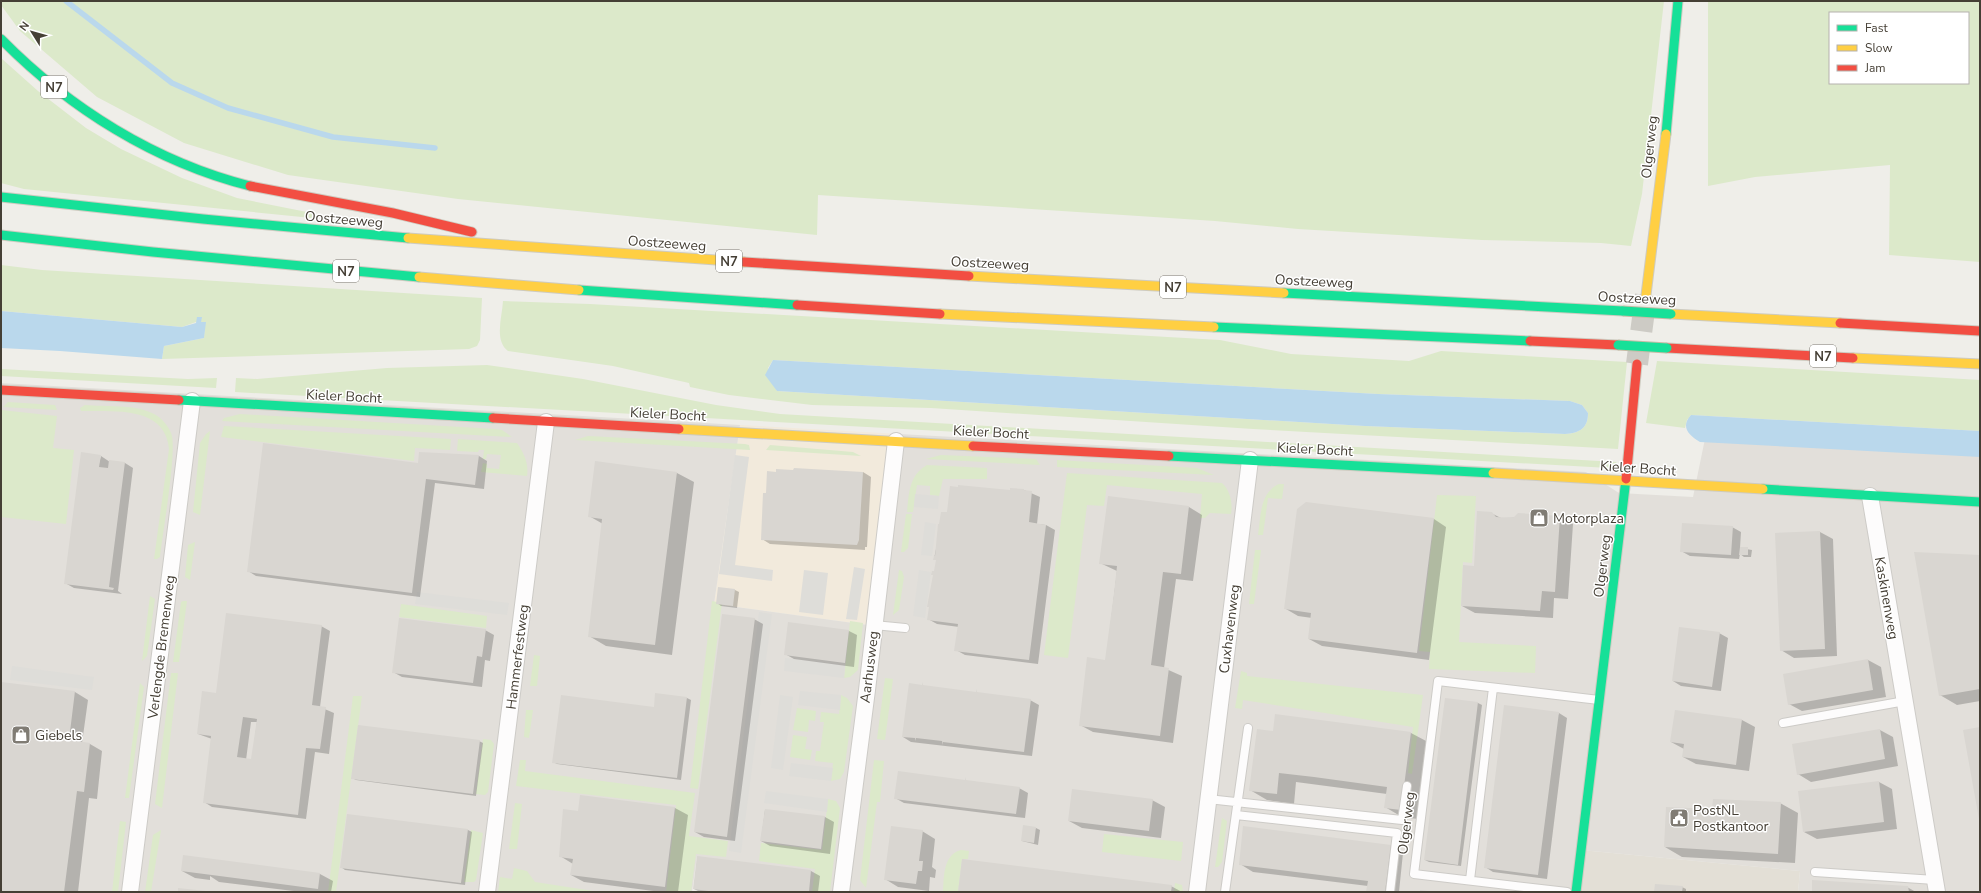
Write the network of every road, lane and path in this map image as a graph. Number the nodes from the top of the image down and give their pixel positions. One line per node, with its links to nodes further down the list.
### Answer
1 (1678, 1): 6 (main road, Olgerweg)
2 (1, 39): 5 (main road, N7)
3 (1, 197): 5 (main road, Oostzeeweg / N7)
4 (1, 235): 9 (main road, N7, bridge)
5 (546, 249): 7 (main road, Oostzeeweg / N7, bridge)
6 (1646, 295)
7 (1980, 331)
8 (1637, 364): 15 (main road, Olgerweg)
9 (1980, 364)
10 (1, 390): 11 (main road, Kieler Bocht)
11 (192, 401): 12 (main road, Kieler Bocht); 32 (street, Verlengde Bremenweg)
12 (546, 422): 13 (main road, Kieler Bocht); 33 (street, Hammerfestweg)
13 (896, 441): 14 (main road, Kieler Bocht); 18 (street, Aarhusweg)
14 (1250, 460): 15 (main road, Kieler Bocht); 26 (street, Cuxhavenweg)
15 (1625, 480): 16 (main road, Kieler Bocht); 21 (main road, Olgerweg)
16 (1870, 496): 17 (main road, Kieler Bocht); 22 (street, Kaskinenweg)
17 (1980, 502)
18 (874, 625): 19 (lane); 34 (street, Aarhusweg)
19 (904, 628)
20 (1493, 688): 21 (lane, Olgerweg); 30 (lane); 30 (lane, Olgerweg)
21 (1600, 700): 39 (main road, Olgerweg)
22 (1905, 701): 23 (lane); 31 (street, Kaskinenweg)
23 (1783, 723)
24 (1248, 728): 27 (lane)
25 (1407, 786): 27 (lane)
26 (1208, 799): 27 (lane); 35 (street, Cuxhavenweg)
27 (1238, 802): 28 (lane)
28 (1236, 815): 36 (lane); 37 (lane)
29 (1816, 872): 31 (lane, Kaskinenweg)
30 (1470, 880): 38 (lane, Olgerweg)
31 (1936, 886)
32 (130, 892)
33 (487, 892)
34 (840, 892)
35 (1197, 892)
36 (1225, 892)
37 (1390, 892)
38 (1567, 892)
39 (1576, 892)

